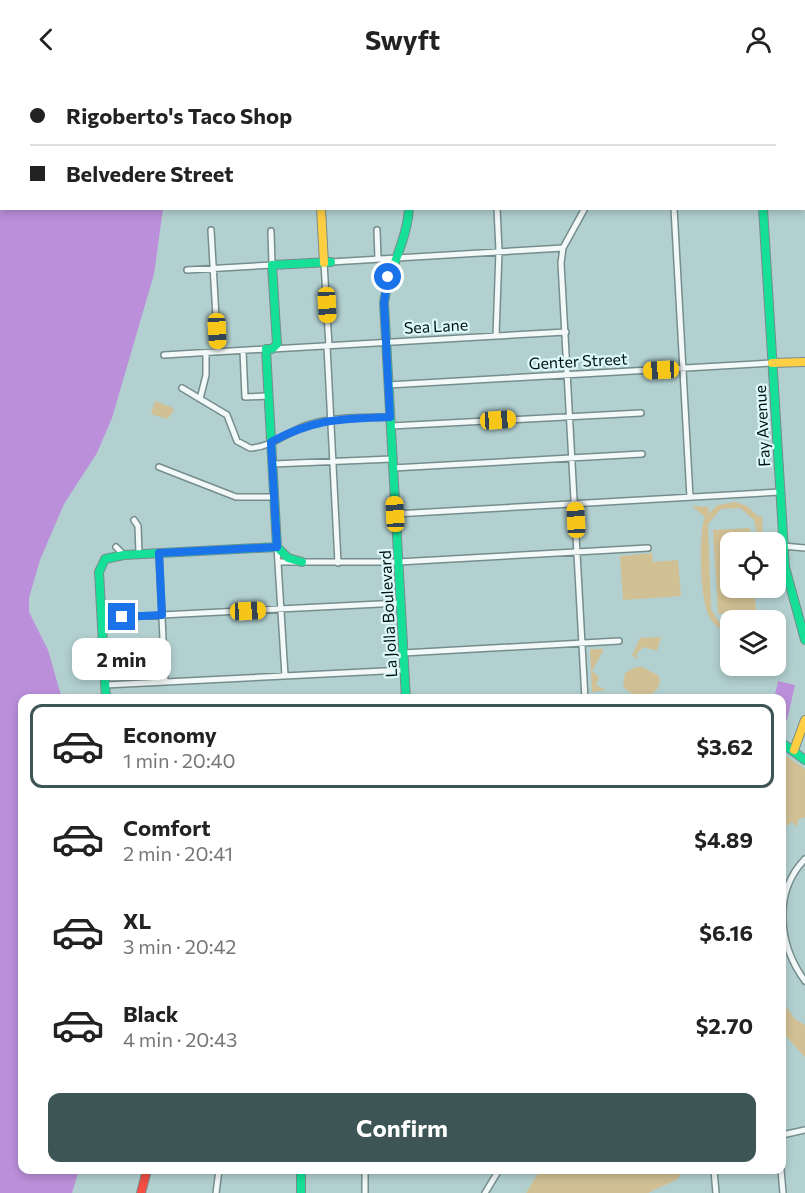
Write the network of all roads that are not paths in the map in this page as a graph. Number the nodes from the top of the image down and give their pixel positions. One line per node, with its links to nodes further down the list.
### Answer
1 (312, 78): 2 (street)
2 (325, 78)
3 (321, 210): 16 (street)
4 (409, 210): 14 (street, La Jolla Boulevard)
5 (497, 210): 13 (street)
6 (584, 210): 12 (street)
7 (674, 210): 31 (street)
8 (763, 210): 30 (street, Fay Avenue)
9 (211, 230): 18 (street)
10 (377, 230): 15 (street)
11 (271, 231): 17 (street)
12 (563, 248): 13 (street); 20 (street)
13 (499, 251): 14 (street); 21 (street)
14 (395, 258): 15 (street); 22 (street, La Jolla Boulevard)
15 (378, 259): 16 (street)
16 (327, 262): 17 (street); 23 (street)
17 (272, 265): 18 (street); 24 (street)
18 (214, 269): 19 (street); 26 (street)
19 (187, 270)
20 (566, 332): 21 (street, Sea Lane); 32 (street)
21 (496, 336): 22 (street, Sea Lane)
22 (386, 342): 23 (street, Sea Lane); 33 (street, La Jolla Boulevard)
23 (328, 346): 24 (street, Sea Lane); 40 (street)
24 (269, 349): 25 (street, Sea Lane); 35 (street)
25 (243, 351): 26 (street, Sea Lane); 35 (street)
26 (218, 352): 27 (street, Sea Lane)
27 (206, 353): 28 (street, Sea Lane); 36 (street)
28 (164, 355)
29 (805, 362): 30 (street, Genter Street)
30 (772, 363): 31 (street, Genter Street); 50 (street, Fay Avenue)
31 (683, 368): 32 (street, Genter Street); 52 (street)
32 (568, 375): 33 (street, Genter Street); 38 (street)
33 (388, 385): 39 (street, La Jolla Boulevard)
34 (182, 388): 36 (street)
35 (269, 396): 42 (street)
36 (200, 399): 42 (street)
37 (641, 413): 38 (street)
38 (570, 416): 41 (street); 44 (street)
39 (390, 417): 40 (street); 41 (street, La Jolla Boulevard)
40 (330, 419): 42 (street); 46 (street)
41 (391, 426): 45 (street, La Jolla Boulevard)
42 (271, 442): 47 (street)
43 (642, 454): 44 (street)
44 (572, 458): 49 (street); 53 (street)
45 (392, 459): 46 (street); 49 (street, La Jolla Boulevard)
46 (332, 462): 47 (street); 69 (street)
47 (273, 465): 51 (street)
48 (159, 466): 51 (street)
49 (393, 468): 54 (street, La Jolla Boulevard)
50 (780, 492): 52 (street); 56 (street, Fay Avenue)
51 (274, 497): 59 (street)
52 (690, 497): 53 (street)
53 (575, 504): 54 (street); 62 (street)
54 (395, 514): 68 (street, La Jolla Boulevard)
55 (134, 520): 64 (street)
56 (782, 532)
57 (786, 546): 61 (street)
58 (116, 547): 65 (street)
59 (277, 547): 63 (street); 66 (street); 67 (street)
60 (648, 548): 62 (street)
61 (805, 548)
62 (577, 552): 68 (street); 77 (street)
63 (159, 553): 64 (street); 73 (street)
64 (139, 554): 65 (street)
65 (124, 555): 74 (street)
66 (278, 562): 67 (street); 72 (street)
67 (302, 562): 69 (street)
68 (398, 562): 69 (street); 71 (street, La Jolla Boulevard)
69 (338, 563)
70 (786, 571): 75 (street, Fay Avenue)
71 (400, 603): 72 (street); 78 (street, La Jolla Boulevard)
72 (281, 609): 73 (street); 80 (street)
73 (162, 615): 74 (street); 81 (street)
74 (101, 618): 82 (street)
75 (805, 640)
76 (619, 641): 77 (street)
77 (582, 643): 78 (street); 85 (street)
78 (403, 653): 79 (street, La Jolla Boulevard)
79 (404, 670): 80 (street); 84 (street, La Jolla Boulevard)
80 (285, 676): 81 (street)
81 (165, 682): 82 (street)
82 (105, 685): 83 (street)
83 (106, 694)
84 (406, 694)
85 (585, 694)
86 (805, 720): 88 (street)
87 (786, 745): 88 (street)
88 (794, 750): 89 (street)
89 (805, 759)
90 (805, 859): 91 (street)
91 (786, 897)
92 (786, 938): 93 (street)
93 (805, 981)
94 (805, 1130): 95 (street)
95 (786, 1134)
96 (146, 1174): 103 (street)
97 (218, 1174): 104 (street)
98 (301, 1174): 105 (street)
99 (365, 1174): 106 (street)
100 (497, 1174): 107 (street)
101 (714, 1174): 108 (street)
102 (781, 1174): 109 (street)
103 (141, 1193)
104 (216, 1193)
105 (301, 1193)
106 (365, 1193)
107 (485, 1193)
108 (716, 1193)
109 (783, 1193)

